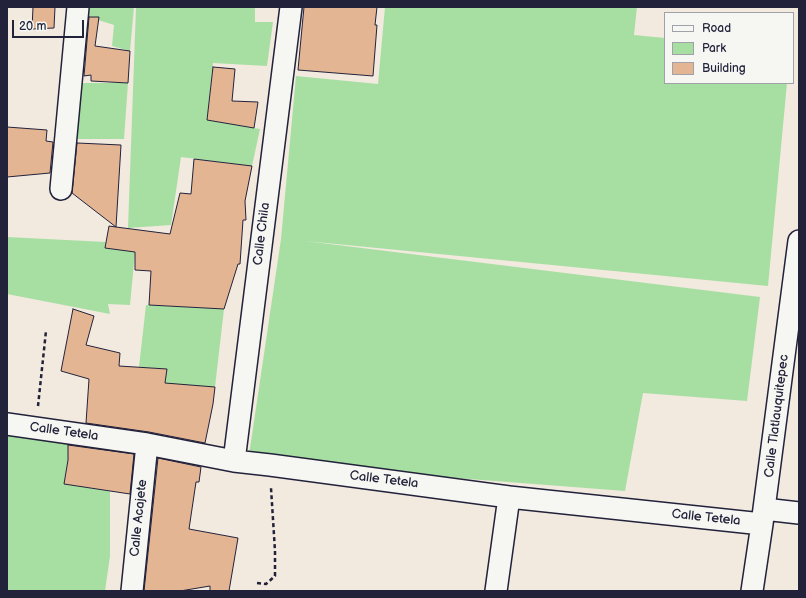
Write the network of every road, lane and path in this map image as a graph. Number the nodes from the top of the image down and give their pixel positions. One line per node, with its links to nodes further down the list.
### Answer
1 (78, 7): 3 (street)
2 (291, 7): 10 (street, Calle Chila)
3 (61, 189)
4 (799, 241): 5 (street, Calle Tlatlauquitepec)
5 (798, 263): 14 (street, Calle Tlatlauquitepec)
6 (46, 331): 8 (path)
7 (7, 424): 8 (street, Calle Tetela)
8 (36, 428): 9 (street, Calle Tetela)
9 (147, 444): 10 (street, Calle Tetela); 16 (street, Calle Acajete)
10 (234, 461): 11 (street, Calle Tetela)
11 (270, 465): 12 (street, Calle Tetela); 15 (path)
12 (509, 497): 14 (street, Calle Tetela); 17 (street)
13 (799, 513): 14 (street, Calle Tetela)
14 (763, 516): 18 (street, Calle Tlatlauquitepec)
15 (257, 583)
16 (132, 591)
17 (496, 591)
18 (752, 591)

